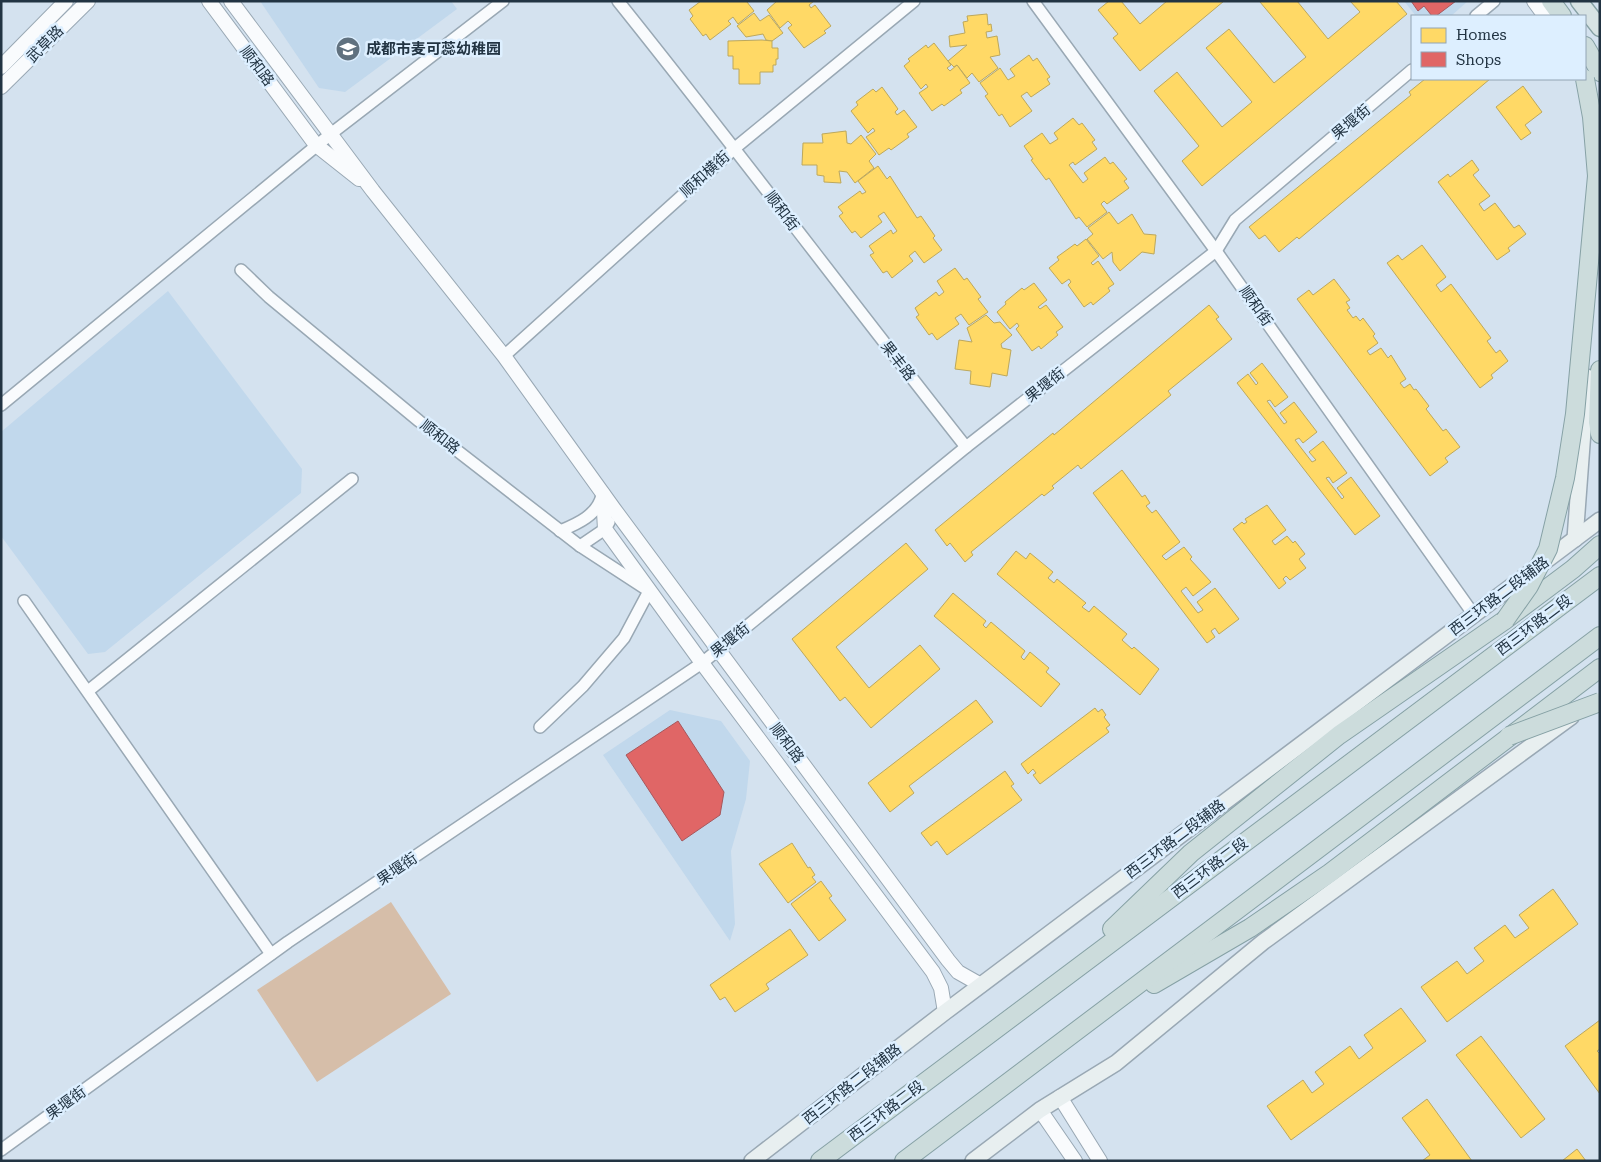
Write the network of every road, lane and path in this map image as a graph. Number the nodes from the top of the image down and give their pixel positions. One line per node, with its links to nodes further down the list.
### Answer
1 (66, 1): 16 (street, 武草路)
2 (88, 1): 21 (street, 武草路)
3 (209, 1): 24 (street, 顺和路)
4 (230, 1): 23 (street, 顺和路)
5 (503, 1): 23 (street)
6 (618, 1): 25 (street, 顺和街)
7 (914, 1): 25 (street, 顺和横街)
8 (1033, 1): 28 (street, 顺和街)
9 (1494, 1): 13 (street)
10 (1534, 1): 12 (street)
11 (1579, 1): 14 (main road)
12 (1556, 13)
13 (1477, 15)
14 (1600, 28)
15 (1586, 48): 18 (highway)
16 (1, 67)
17 (1411, 71): 28 (street, 果堰街)
18 (1600, 72)
19 (1584, 80): 22 (street)
20 (1584, 80): 49 (highway, bridge)
21 (1, 87)
22 (1600, 124)
23 (332, 132): 24 (street); 26 (street, 顺和路)
24 (316, 145): 26 (street, 顺和路); 33 (street)
25 (735, 148): 30 (street, 顺和街); 31 (street, 顺和横街)
26 (373, 191): 31 (street, 顺和路)
27 (1600, 206): 42 (main road)
28 (1216, 251): 35 (street, 果堰街); 48 (street, 顺和街)
29 (241, 270): 41 (street, 顺和路)
30 (829, 274): 35 (street, 果丰路)
31 (504, 356): 37 (street, 顺和路)
32 (1600, 370): 34 (highway)
33 (1, 405)
34 (1600, 434)
35 (966, 447): 51 (street, 果堰街)
36 (352, 479): 54 (street)
37 (603, 491): 38 (street, 顺和路); 40 (street); 41 (street)
38 (614, 509): 40 (street); 51 (street, 顺和路)
39 (1600, 520): 42 (main road, 西三环路二段辅路)
40 (605, 529): 44 (street); 46 (street, 顺和路)
41 (560, 530): 44 (street, 顺和路)
42 (1575, 539): 48 (main road, 西三环路二段辅路)
43 (1600, 545): 49 (highway)
44 (580, 546): 46 (street, 顺和路)
45 (1600, 576): 60 (highway, 西三环路二段)
46 (649, 591): 52 (street, 顺和路); 57 (street)
47 (24, 601): 54 (street)
48 (1474, 615): 61 (main road, 西三环路二段辅路)
49 (1505, 620): 60 (highway)
50 (1600, 636): 63 (highway)
51 (718, 650): 52 (street, 果堰街); 61 (street, 顺和路)
52 (702, 663): 59 (street, 果堰街); 62 (street, 顺和路)
53 (1600, 668): 58 (highway, bridge)
54 (88, 691): 59 (street)
55 (1600, 696): 64 (main road)
56 (1600, 702): 58 (highway, bridge)
57 (540, 727)
58 (1509, 736): 63 (highway)
59 (272, 954): 66 (street, 果堰街)
60 (1054, 984): 68 (highway, 西三环路二段)
61 (980, 985): 62 (main road, 西三环路二段辅路)
62 (945, 1012): 67 (main road, 西三环路二段辅路)
63 (1084, 1025): 69 (highway)
64 (1060, 1098): 65 (main road); 72 (street)
65 (1040, 1110): 70 (main road); 71 (street)
66 (1, 1150)
67 (752, 1161)
68 (820, 1161)
69 (904, 1161)
70 (972, 1161)
71 (1075, 1161)
72 (1100, 1161)

